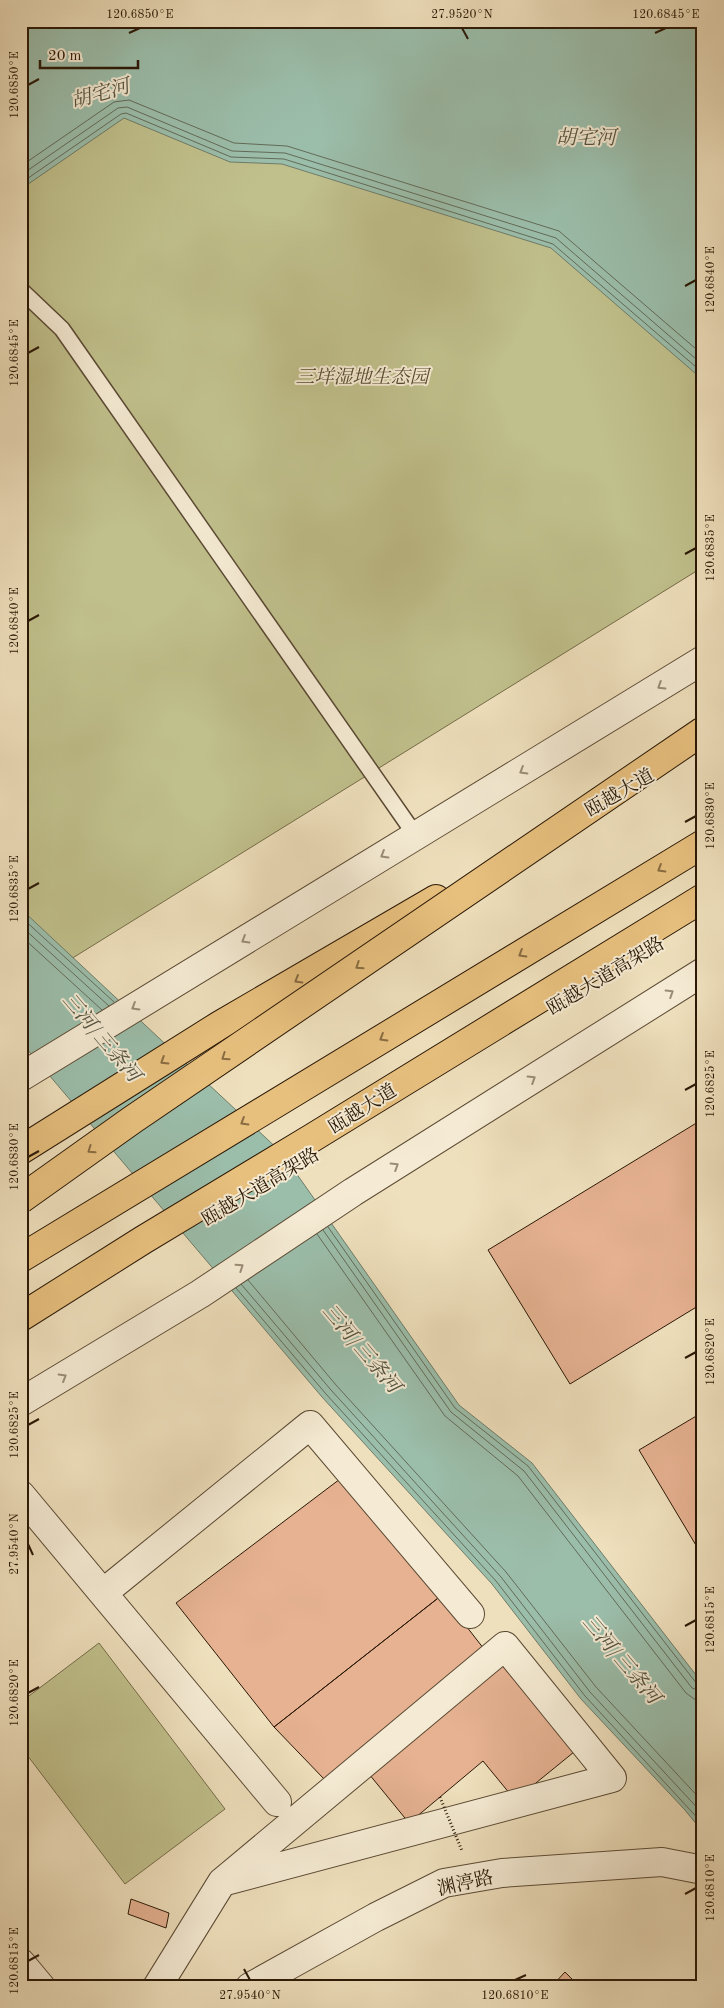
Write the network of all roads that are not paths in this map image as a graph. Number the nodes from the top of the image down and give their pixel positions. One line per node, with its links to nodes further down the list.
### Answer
1 (21, 290): 5 (lane)
2 (703, 660): 5 (street, one-way to 5)
3 (703, 731): 12 (highway, one-way to 12, bridge)
4 (703, 743): 11 (highway, 瓯越大道, one-way to 11)
5 (416, 836): 10 (street, one-way to 10)
6 (703, 844): 13 (highway, one-way to 13)
7 (703, 898): 14 (highway, 瓯越大道)
8 (703, 915): 15 (highway, 瓯越大道高架路)
9 (703, 972): 16 (street, one-way to 9)
10 (21, 1076)
11 (21, 1150)
12 (21, 1199)
13 (21, 1258)
14 (21, 1317)
15 (21, 1332)
16 (21, 1402)
17 (21, 1495): 18 (street)
18 (103, 1593): 19 (street); 20 (street)
19 (470, 1614)
20 (277, 1802)
21 (703, 1870): 26 (street, 渊渟路)
22 (222, 1882): 22 (street); 25 (street)
23 (21, 1963): 24 (street)
24 (41, 1987)
25 (157, 1987)
26 (250, 1987)

